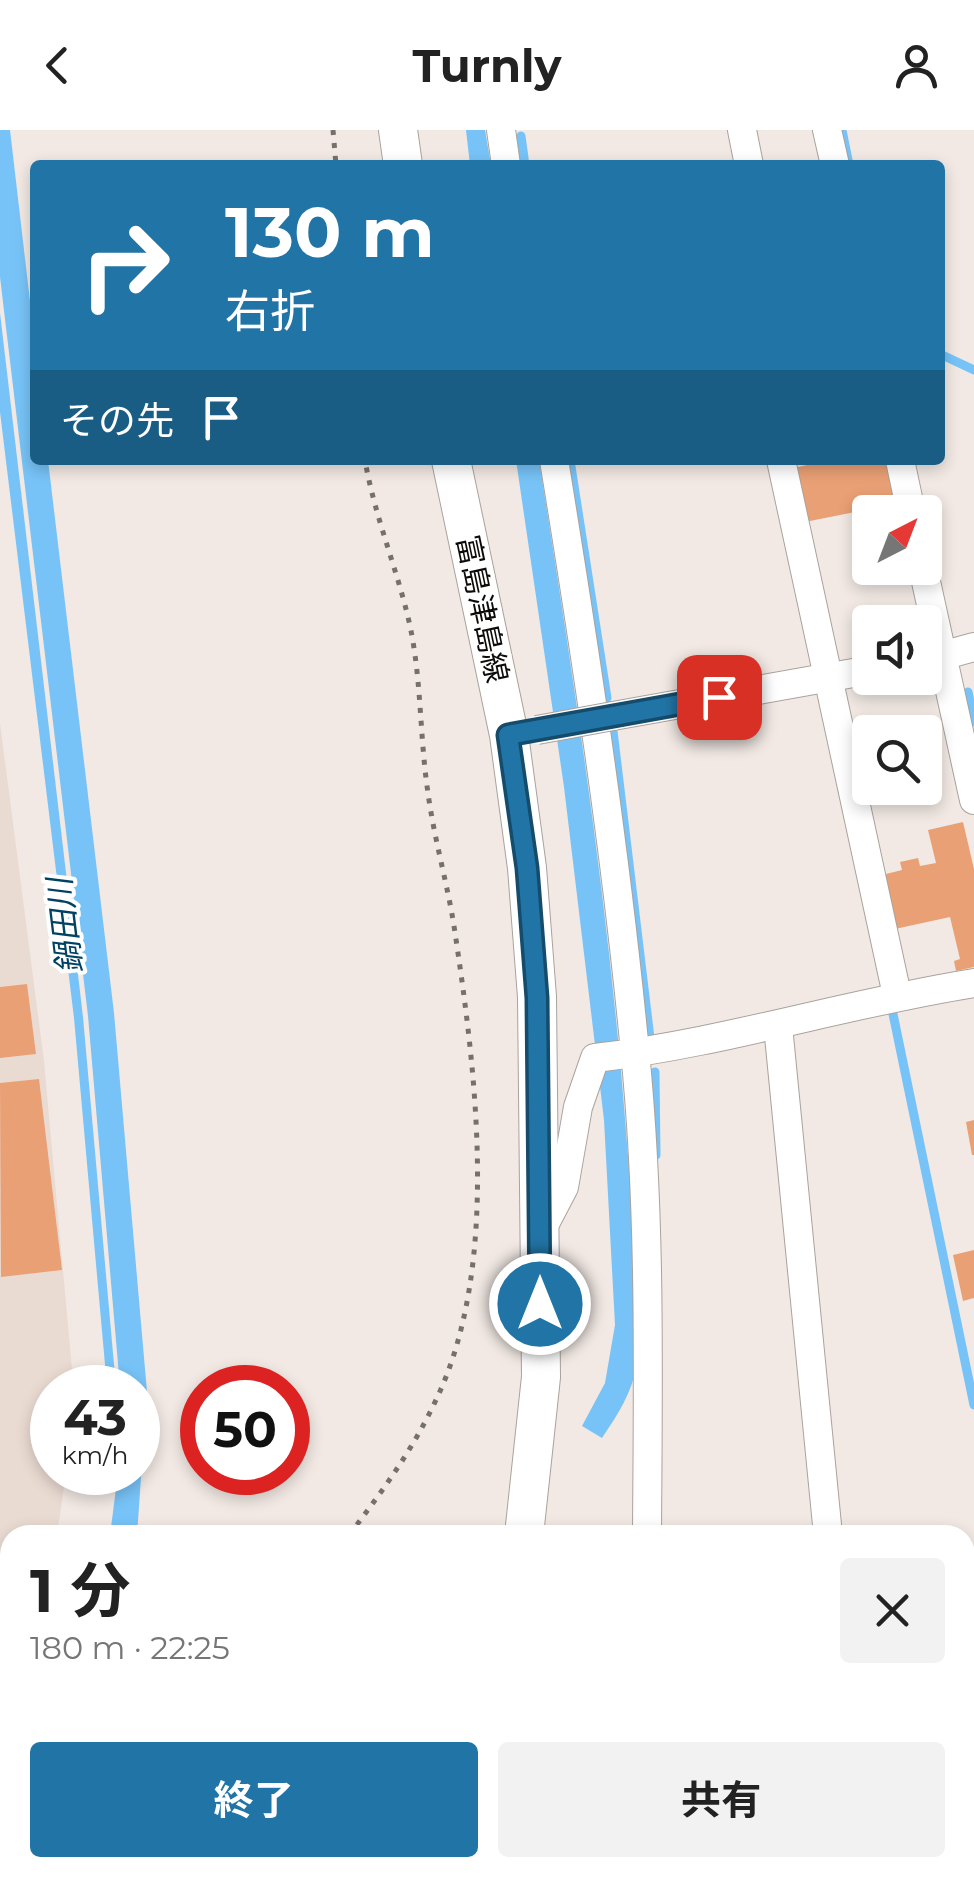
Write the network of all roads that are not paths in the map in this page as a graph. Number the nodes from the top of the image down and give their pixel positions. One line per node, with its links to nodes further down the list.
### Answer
1 (398, 130): 5 (main road)
2 (500, 130): 6 (street)
3 (742, 130): 7 (street)
4 (827, 130): 8 (street)
5 (401, 160)
6 (505, 160)
7 (748, 160)
8 (834, 160)
9 (452, 465): 19 (main road, 富島津島線)
10 (555, 465): 24 (street)
11 (782, 465): 17 (street)
12 (901, 465): 13 (street)
13 (907, 495)
14 (974, 647): 15 (street)
15 (942, 657)
16 (852, 673): 17 (street)
17 (826, 678): 19 (street, bridge); 22 (street)
18 (942, 687): 20 (street)
19 (523, 733): 25 (main road, 富島津島線)
20 (974, 800)
21 (974, 983): 22 (street)
22 (897, 995): 23 (street)
23 (778, 1026): 24 (street); 28 (street)
24 (618, 1055): 25 (street); 27 (street)
25 (540, 1232): 26 (main road, 富島津島線)
26 (525, 1525)
27 (647, 1525)
28 (827, 1525)

